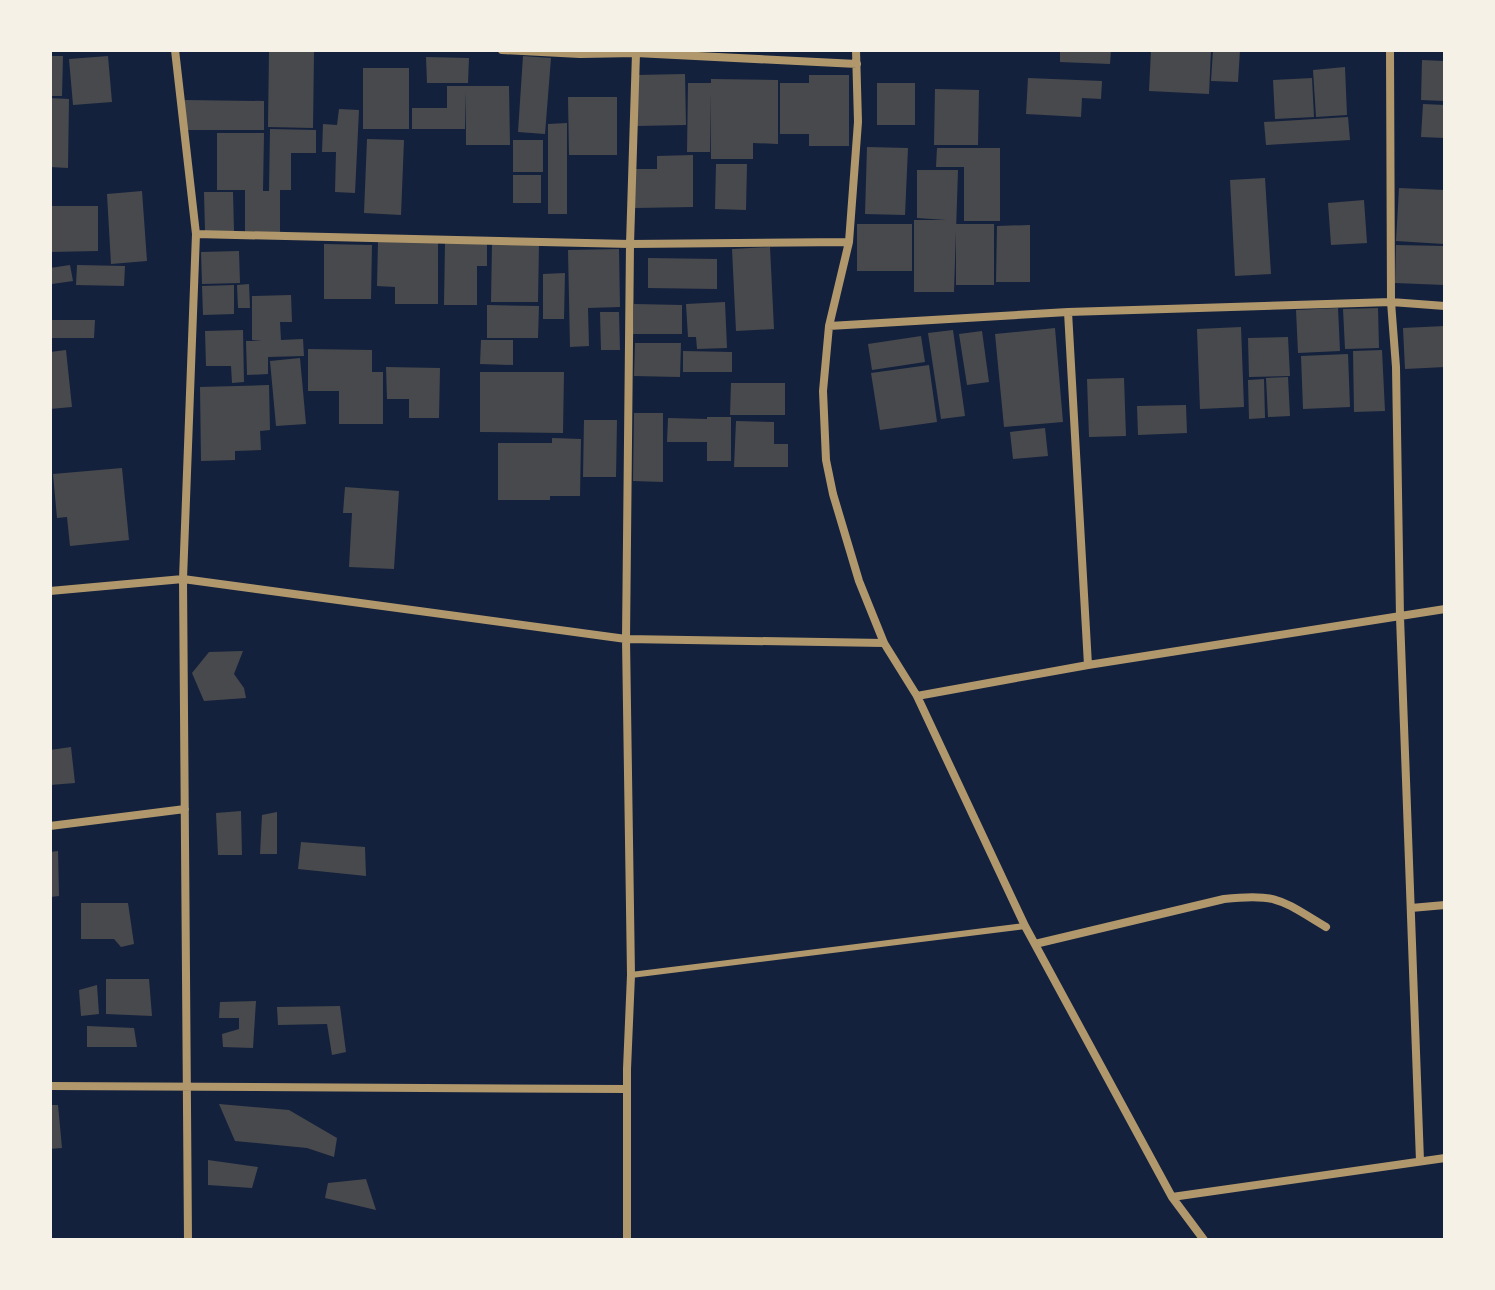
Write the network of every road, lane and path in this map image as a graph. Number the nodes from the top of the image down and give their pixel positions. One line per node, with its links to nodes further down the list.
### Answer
1 (175, 50): 7 (street)
2 (502, 50): 5 (street)
3 (856, 50): 6 (street)
4 (1390, 50): 10 (street)
5 (636, 53): 6 (street); 9 (street)
6 (857, 64): 8 (street)
7 (196, 234): 9 (street); 14 (street)
8 (849, 242): 9 (street); 13 (street)
9 (630, 244): 18 (street)
10 (1391, 302): 11 (street); 12 (street); 17 (street)
11 (1445, 306)
12 (1068, 312): 13 (street); 20 (street)
13 (829, 326): 19 (street)
14 (183, 579): 15 (street); 18 (street); 22 (street)
15 (50, 591)
16 (1445, 609): 17 (street)
17 (1400, 617): 20 (street); 25 (street)
18 (626, 639): 19 (street); 29 (street)
19 (884, 643): 21 (street)
20 (1088, 665): 21 (street)
21 (917, 696): 26 (street)
22 (185, 809): 23 (street); 31 (street)
23 (50, 826)
24 (1445, 905): 25 (street)
25 (1411, 908): 34 (street)
26 (1025, 926): 28 (street); 29 (lane)
27 (1326, 927): 28 (street)
28 (1035, 944): 35 (street)
29 (631, 975): 32 (street)
30 (50, 1086): 31 (street)
31 (185, 1087): 32 (street); 36 (street)
32 (627, 1089): 37 (street)
33 (1445, 1158): 34 (street)
34 (1420, 1161): 35 (street)
35 (1172, 1197): 38 (street)
36 (188, 1240)
37 (627, 1240)
38 (1204, 1240)

